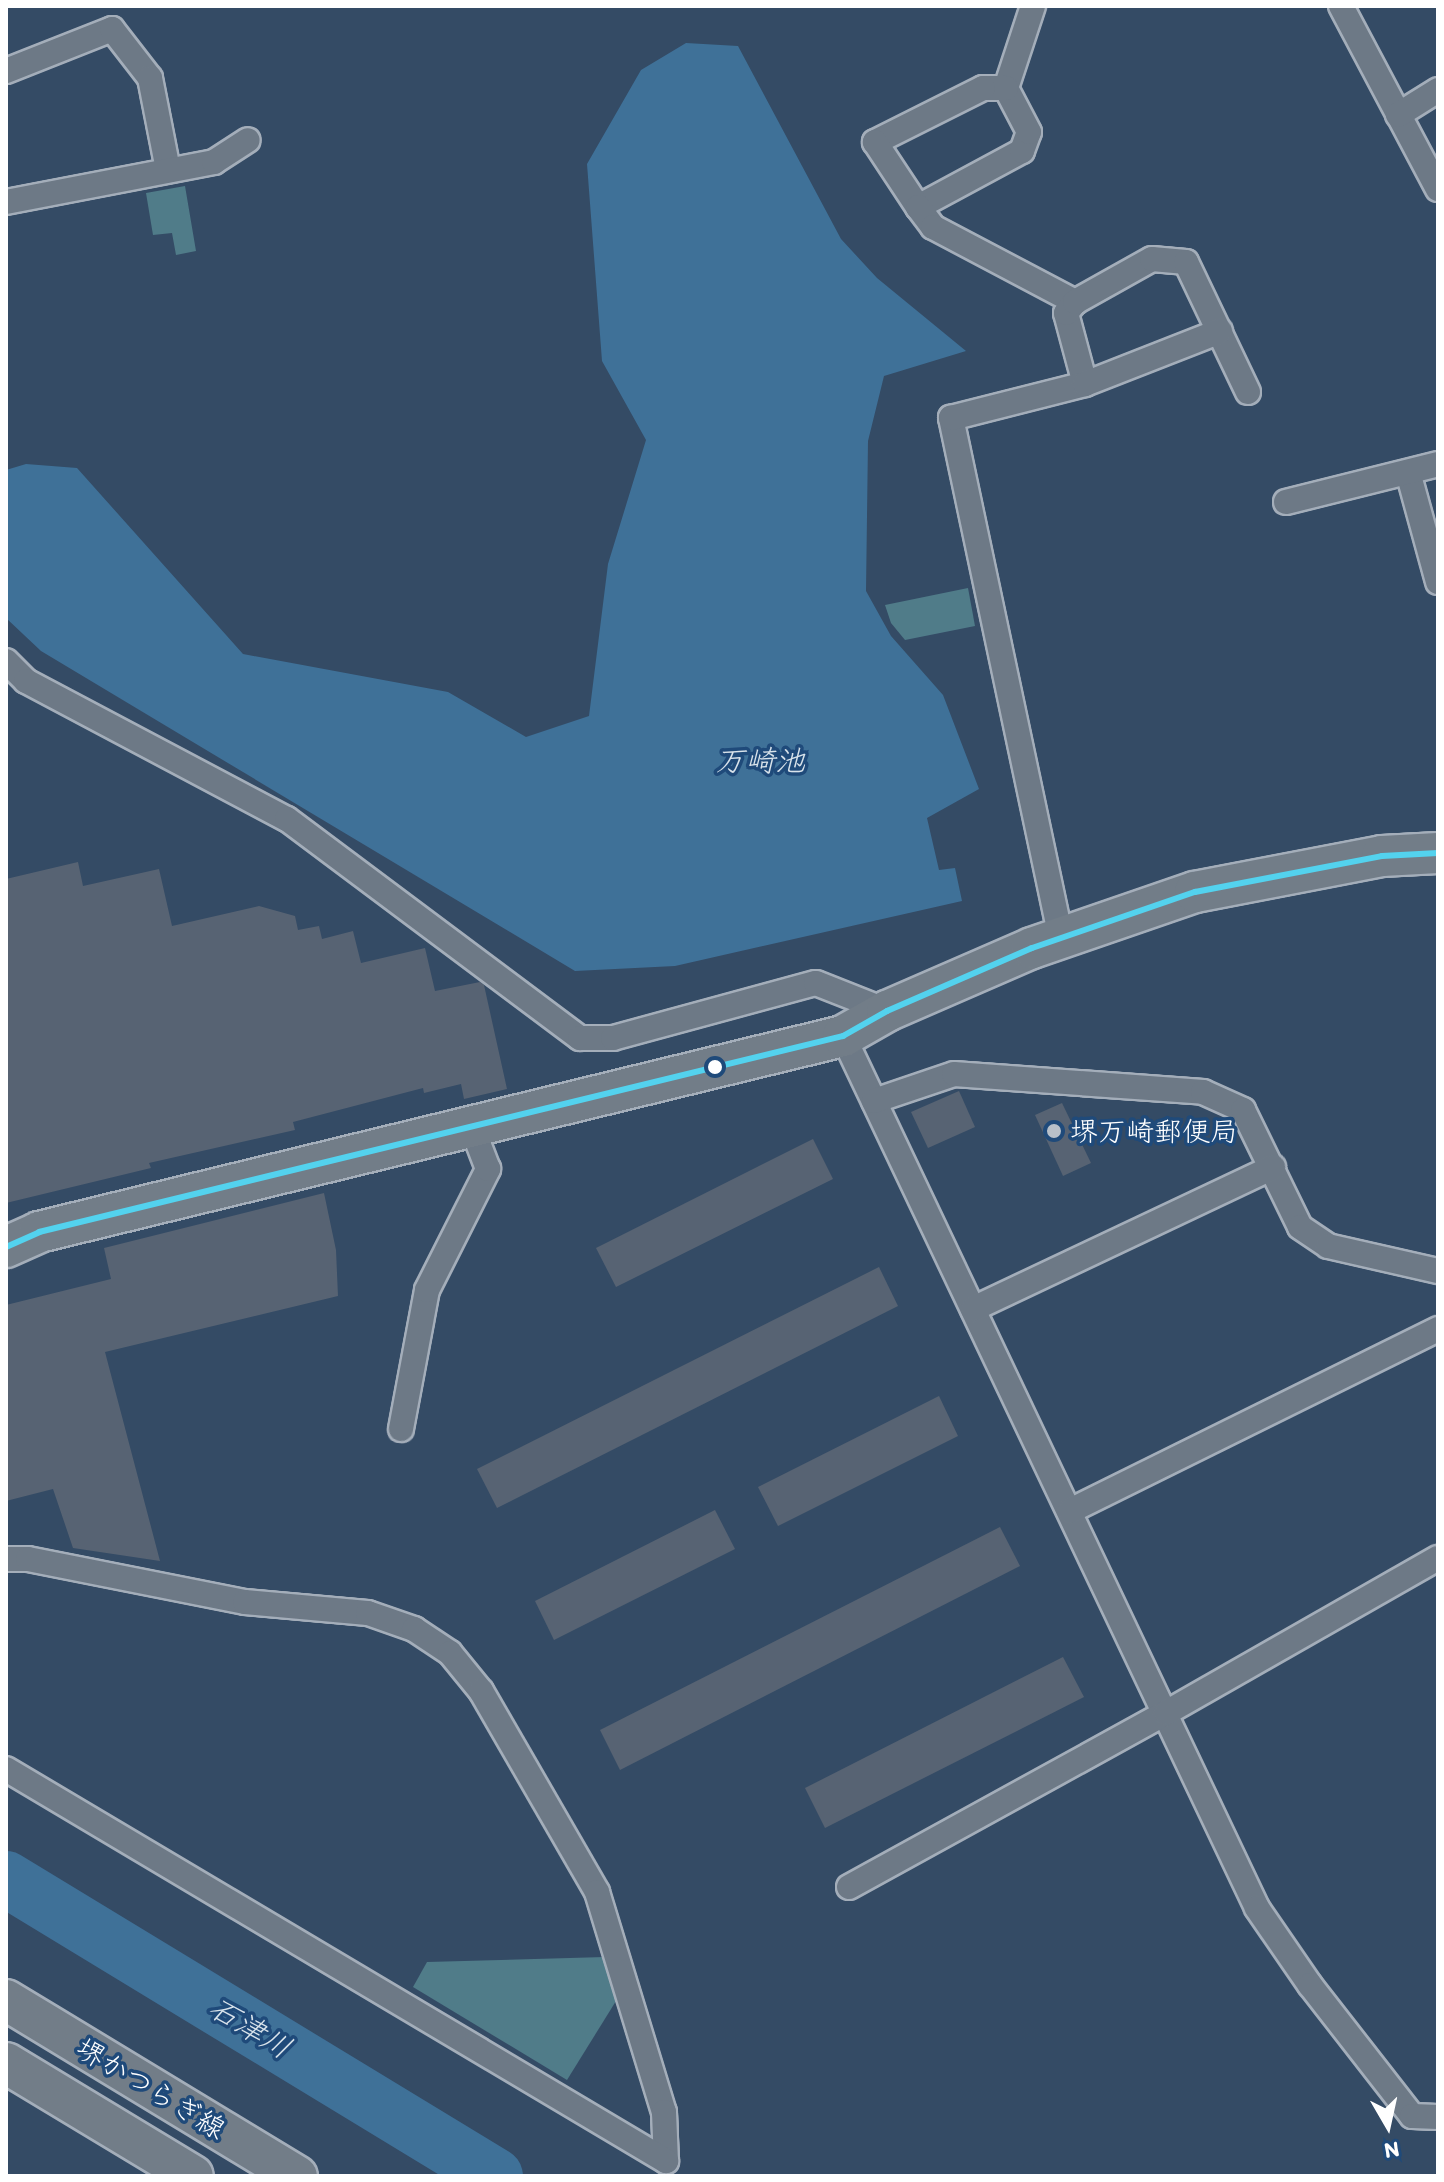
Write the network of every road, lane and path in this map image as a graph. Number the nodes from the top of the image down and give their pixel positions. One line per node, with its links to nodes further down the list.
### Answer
1 (1033, 6): 4 (street)
2 (1341, 6): 6 (street)
3 (6, 71): 8 (street)
4 (1006, 88): 11 (street); 11 (street)
5 (1438, 90): 6 (street)
6 (1398, 115): 9 (street)
7 (248, 140): 8 (street)
8 (168, 170): 10 (street)
9 (1438, 189)
10 (6, 202)
11 (918, 207): 12 (street)
12 (1075, 302): 13 (street); 14 (street)
13 (1220, 331): 14 (street); 15 (street)
14 (1085, 384): 22 (street)
15 (1248, 392)
16 (1438, 464): 17 (street)
17 (1408, 472): 18 (street); 19 (street)
18 (1286, 502)
19 (1438, 582)
20 (6, 661): 23 (street)
21 (1438, 853): 22 (main road)
22 (1061, 938): 23 (main road)
23 (887, 1011): 24 (main road)
24 (843, 1036): 25 (street); 26 (main road)
25 (874, 1101): 27 (street); 30 (street)
26 (472, 1127): 28 (main road); 32 (street)
27 (1273, 1167): 29 (street); 30 (street)
28 (6, 1247)
29 (1438, 1271)
30 (973, 1309): 33 (street)
31 (1438, 1329): 33 (street)
32 (401, 1429)
33 (1070, 1511): 36 (street)
34 (1438, 1558): 36 (street)
35 (6, 1559): 37 (street)
36 (1166, 1713): 38 (street); 41 (street)
37 (6, 1769)
38 (849, 1887)
39 (6, 2000): 43 (main road, 堺かつらぎ線)
40 (6, 2063): 42 (main road, 堺かつらぎ線)
41 (1438, 2117)
42 (193, 2176)
43 (297, 2176)

